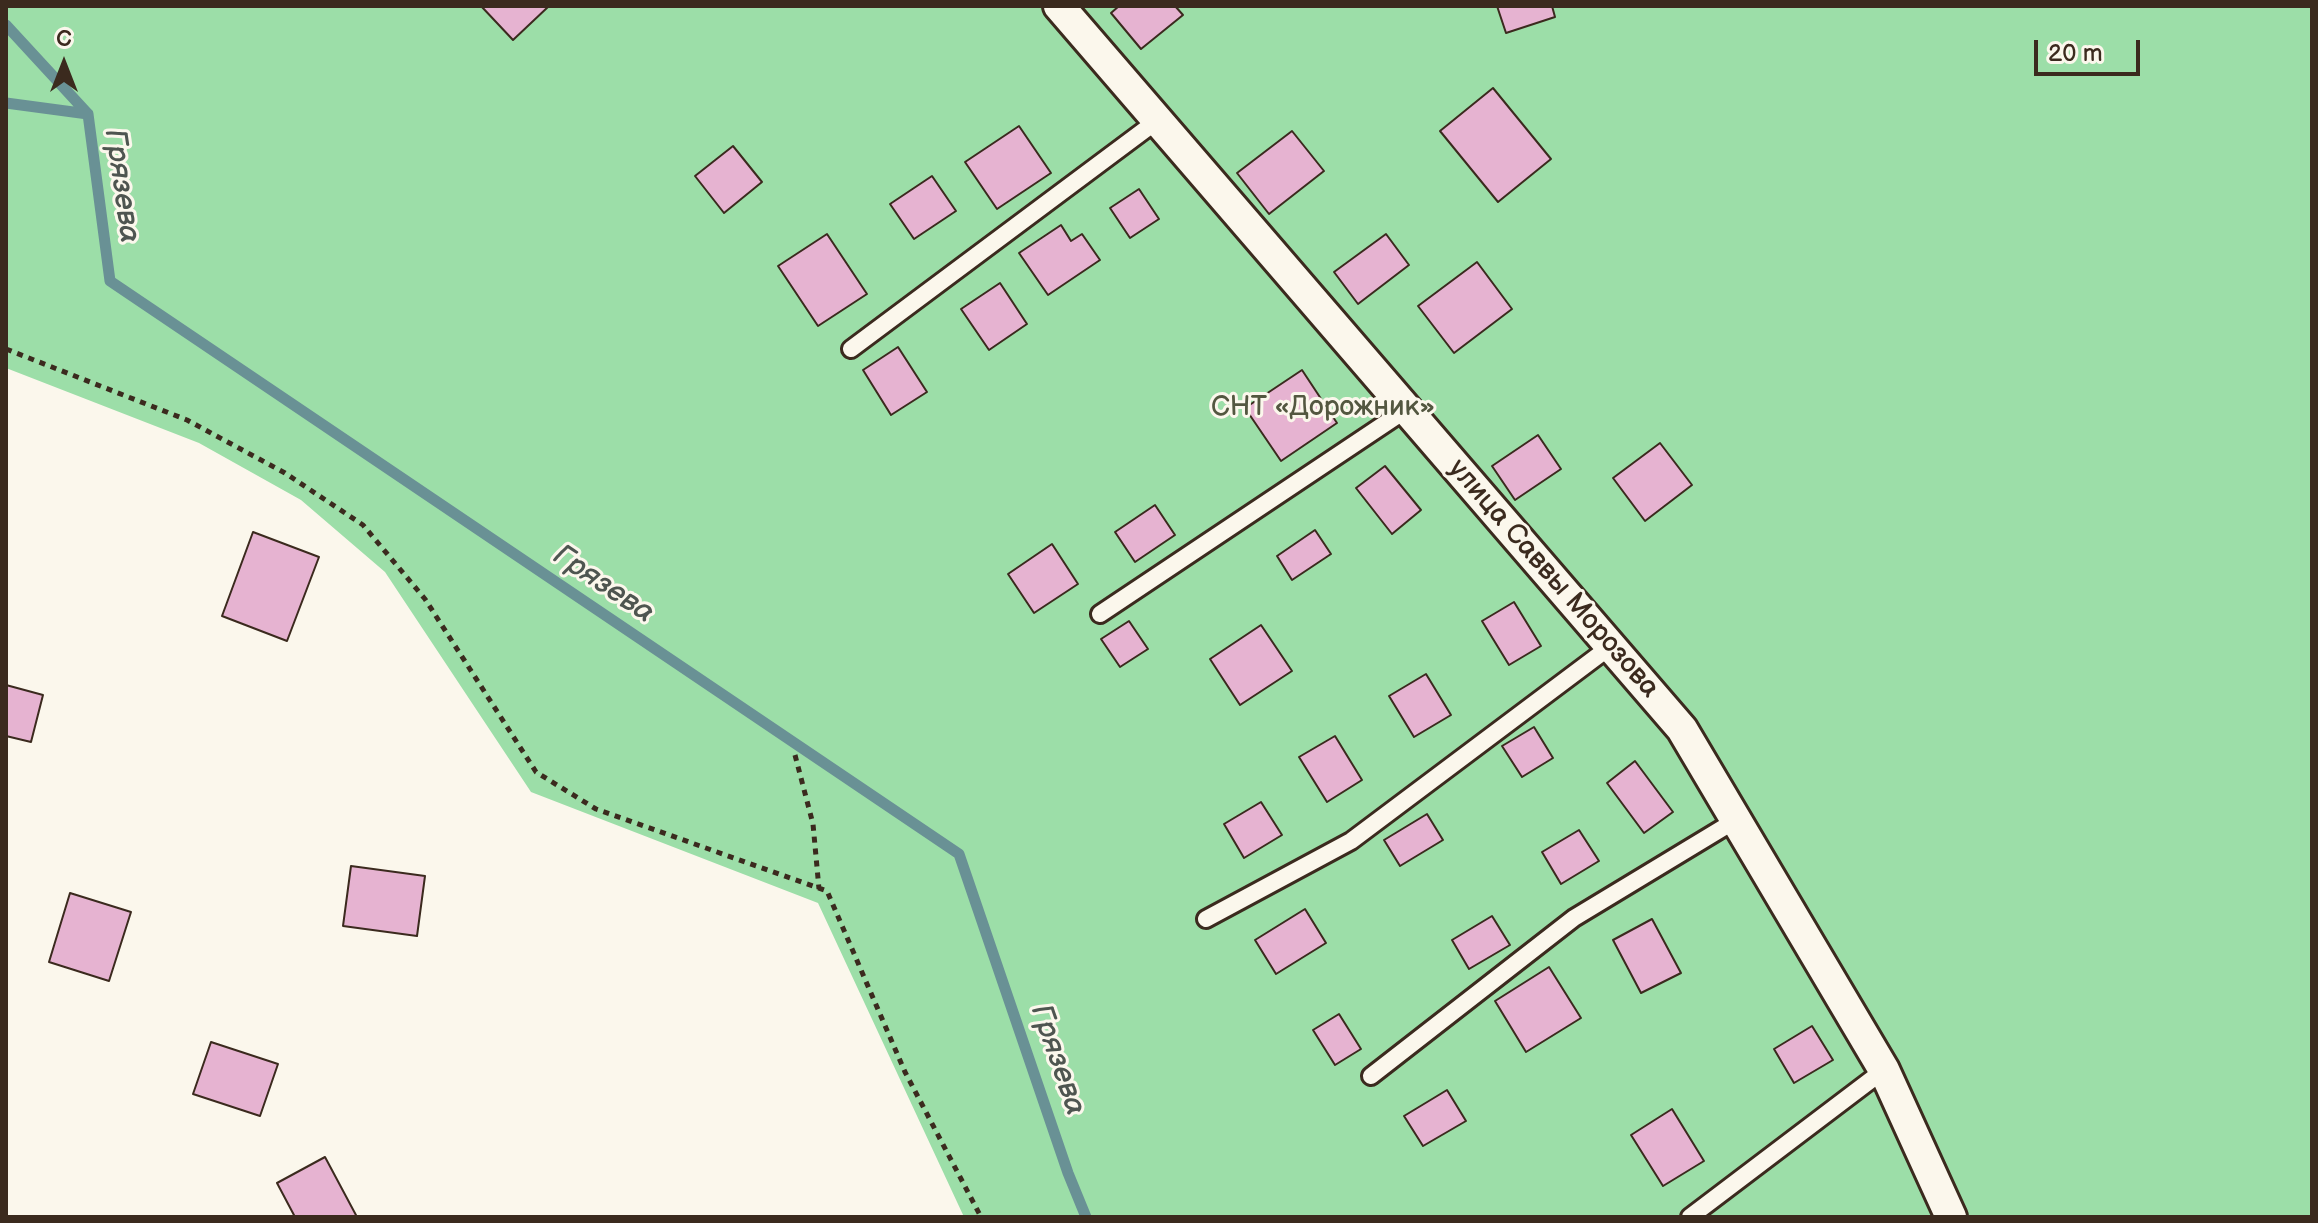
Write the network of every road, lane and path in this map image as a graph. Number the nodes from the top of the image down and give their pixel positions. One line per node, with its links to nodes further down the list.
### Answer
1 (1059, 6): 2 (street, улица Саввы Морозова)
2 (1158, 120): 4 (lane); 5 (street, улица Саввы Морозова)
3 (6, 349): 10 (path)
4 (851, 349)
5 (1407, 409): 6 (lane); 7 (street, улица Саввы Морозова)
6 (1100, 614)
7 (1611, 646): 9 (street, улица Саввы Морозова); 11 (lane)
8 (795, 755): 10 (path)
9 (1736, 820): 12 (street, улица Саввы Морозова); 13 (lane)
10 (819, 889): 14 (path)
11 (1206, 919)
12 (1884, 1070): 15 (lane); 16 (street, улица Саввы Морозова)
13 (1371, 1076)
14 (981, 1217)
15 (1690, 1217)
16 (1951, 1217)

